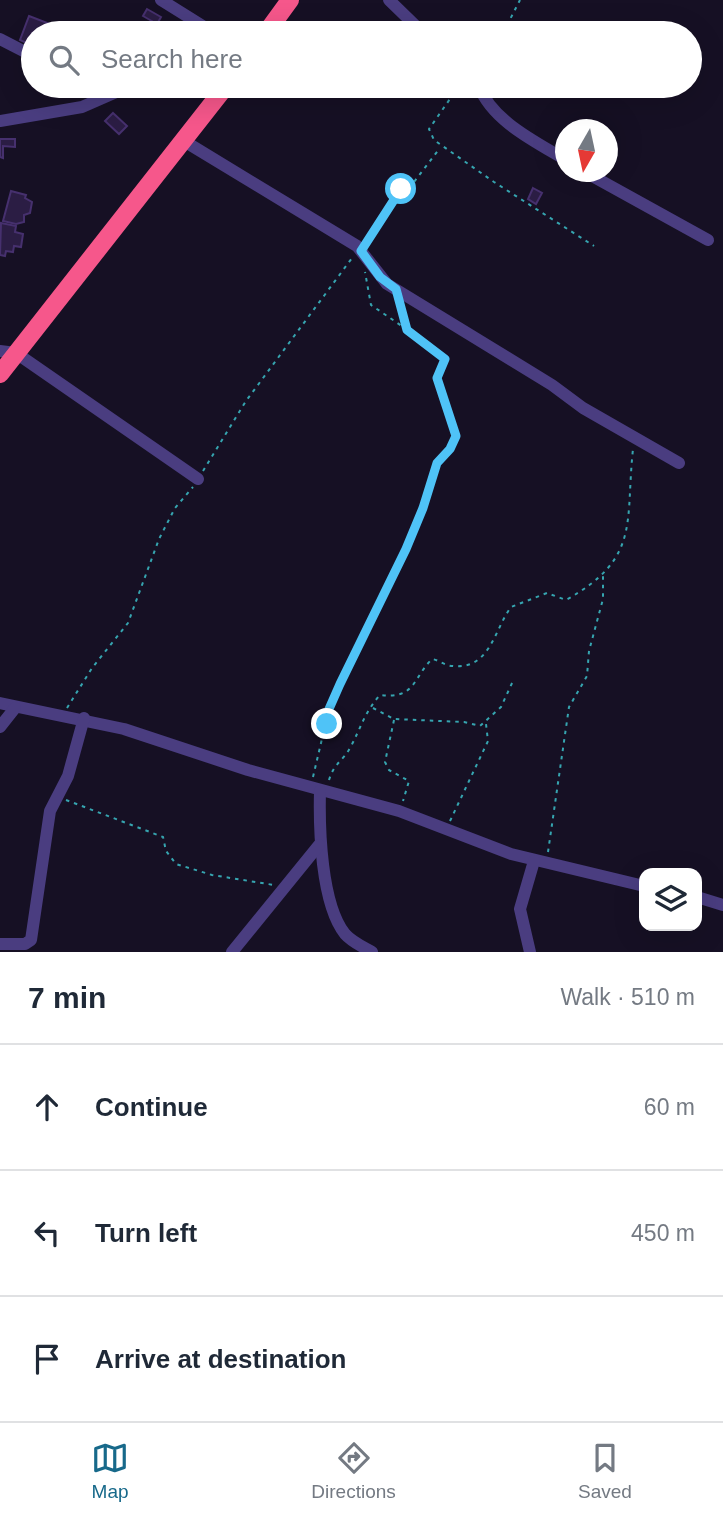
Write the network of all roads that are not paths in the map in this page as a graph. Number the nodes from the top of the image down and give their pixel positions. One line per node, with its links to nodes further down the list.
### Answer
1 (161, 0): 4 (street)
2 (290, 0): 5 (highway)
3 (389, 0): 6 (street)
4 (195, 21)
5 (275, 21)
6 (411, 21)
7 (0, 39): 8 (street)
8 (21, 50)
9 (103, 98): 12 (street)
10 (214, 98): 13 (highway)
11 (486, 98): 14 (street)
12 (0, 121)
13 (184, 141): 17 (highway); 19 (street)
14 (555, 154)
15 (603, 182): 16 (street)
16 (708, 240)
17 (8, 352): 18 (highway); 20 (street)
18 (0, 374)
19 (679, 463)
20 (198, 479)
21 (0, 703): 22 (street)
22 (15, 708): 23 (street); 24 (street)
23 (85, 719): 25 (street); 31 (street)
24 (0, 727)
25 (319, 790): 26 (street); 27 (street)
26 (319, 845): 32 (street); 33 (street)
27 (540, 862): 28 (street); 34 (street)
28 (639, 885)
29 (702, 899): 30 (street)
30 (723, 905)
31 (0, 944)
32 (232, 952)
33 (372, 952)
34 (530, 952)

